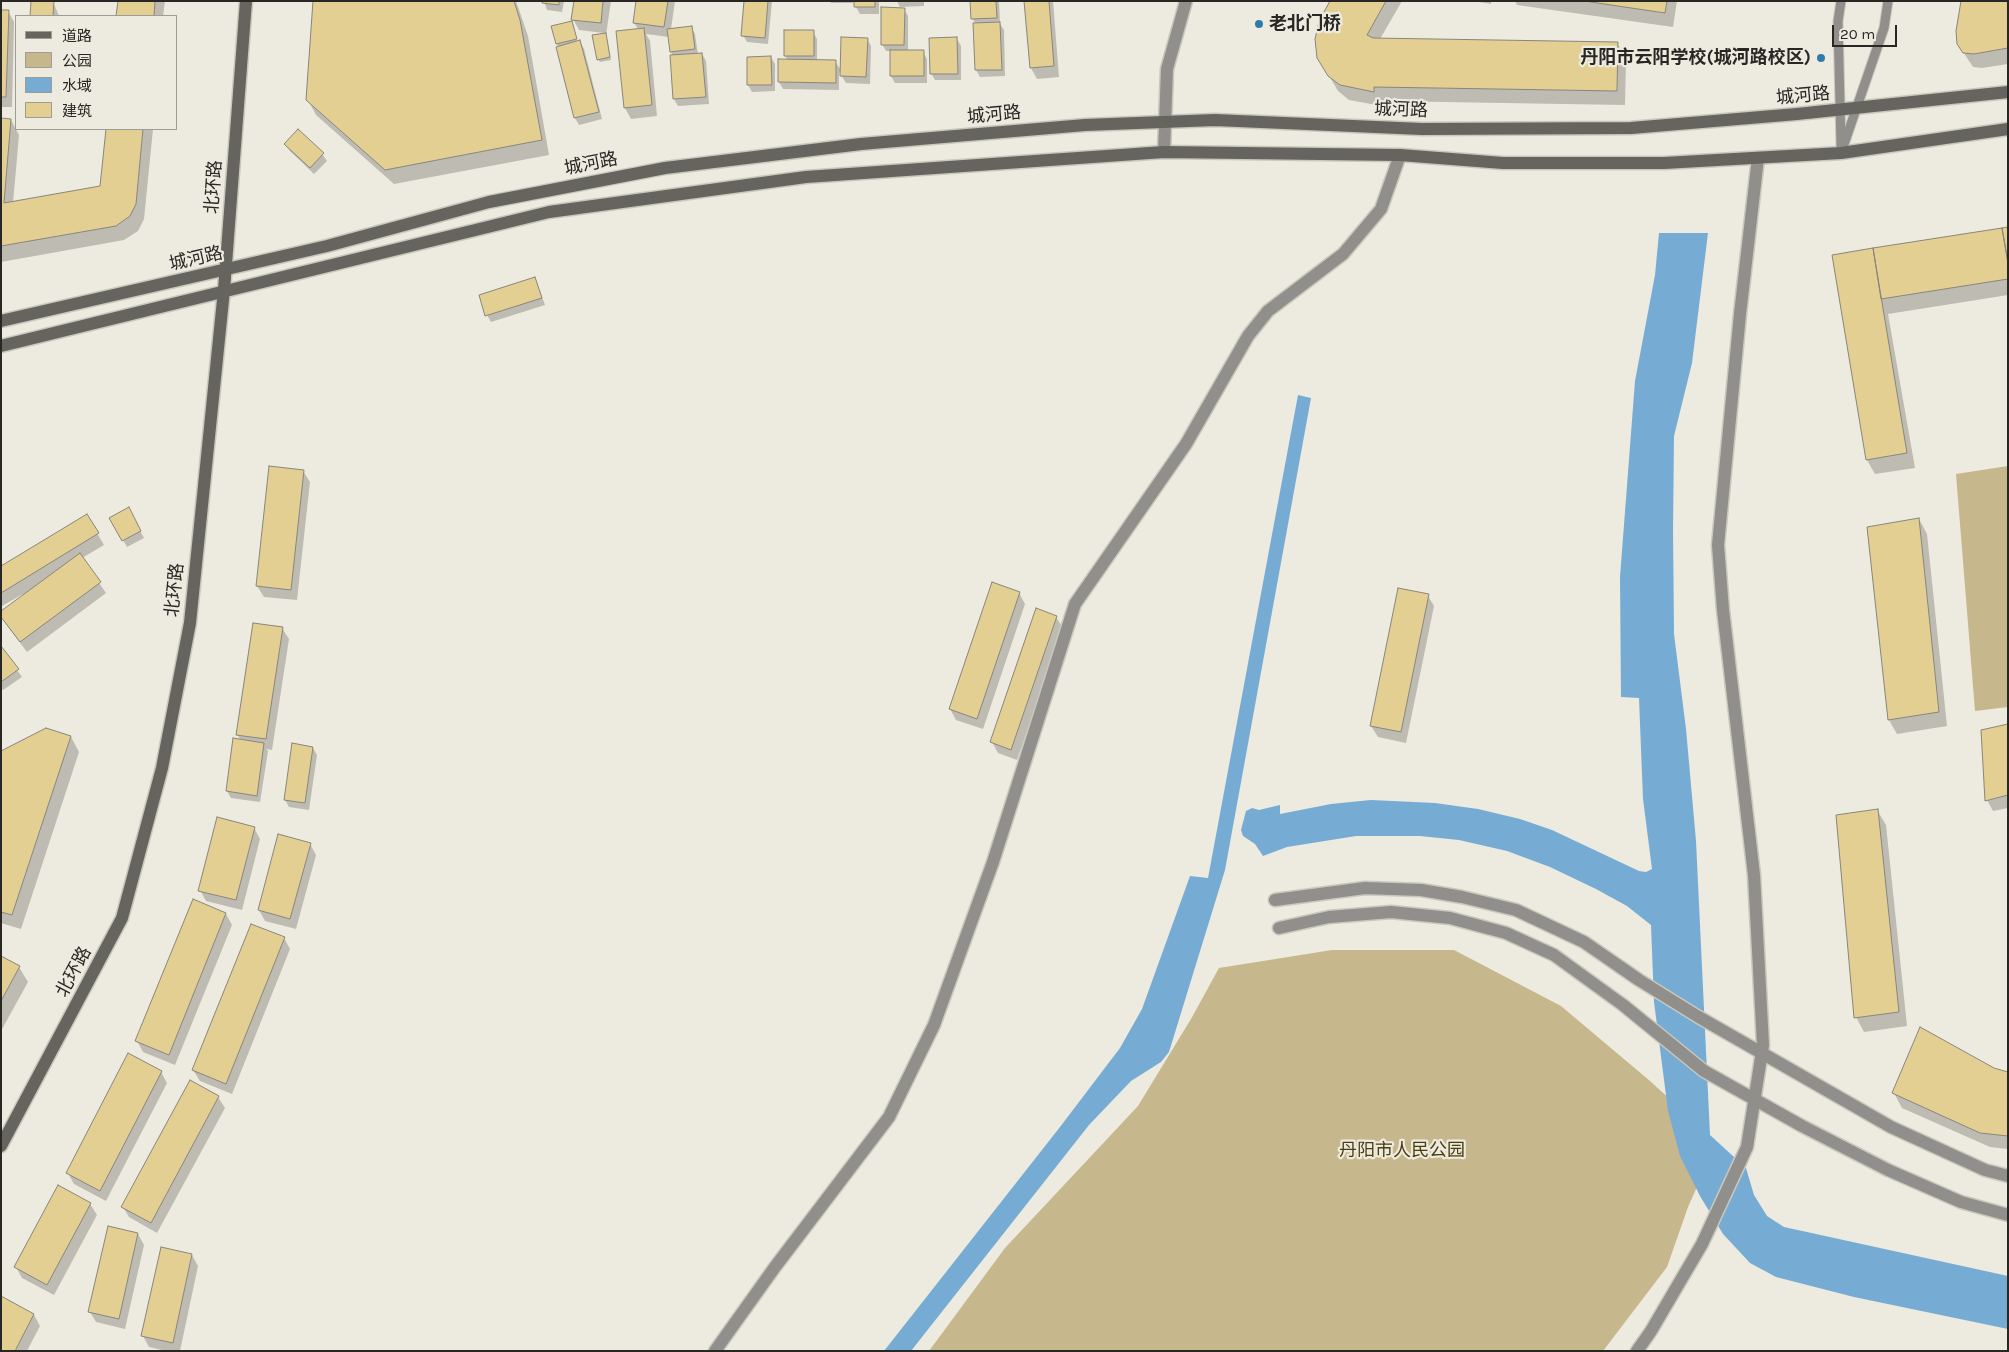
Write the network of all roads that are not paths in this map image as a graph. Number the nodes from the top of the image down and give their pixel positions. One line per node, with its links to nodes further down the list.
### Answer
1 (246, 1): 14 (main road, 北环路)
2 (1186, 1): 8 (street)
3 (1841, 1): 7 (lane)
4 (1888, 1): 6 (lane)
5 (2008, 92): 6 (main road, 城河路)
6 (1857, 108): 7 (main road, 城河路); 11 (lane)
7 (1840, 110): 8 (main road, 城河路); 11 (lane)
8 (1165, 122): 10 (street); 14 (main road, 城河路)
9 (2008, 129): 11 (main road, 城河路)
10 (1164, 152): 12 (main road, 城河路); 15 (main road, 城河路)
11 (1841, 153): 13 (main road, 城河路)
12 (1400, 155): 13 (main road, 城河路); 25 (street)
13 (1758, 158): 20 (street)
14 (225, 270): 15 (main road, 北环路); 16 (main road, 城河路)
15 (224, 290): 17 (main road, 城河路); 22 (main road, 北环路)
16 (1, 321)
17 (1, 346)
18 (1275, 900): 20 (street)
19 (1279, 928): 21 (street)
20 (1762, 1054): 21 (street); 23 (street)
21 (1755, 1100): 24 (street); 26 (street)
22 (1, 1146)
23 (2008, 1176)
24 (2008, 1214)
25 (716, 1351)
26 (1637, 1351)

